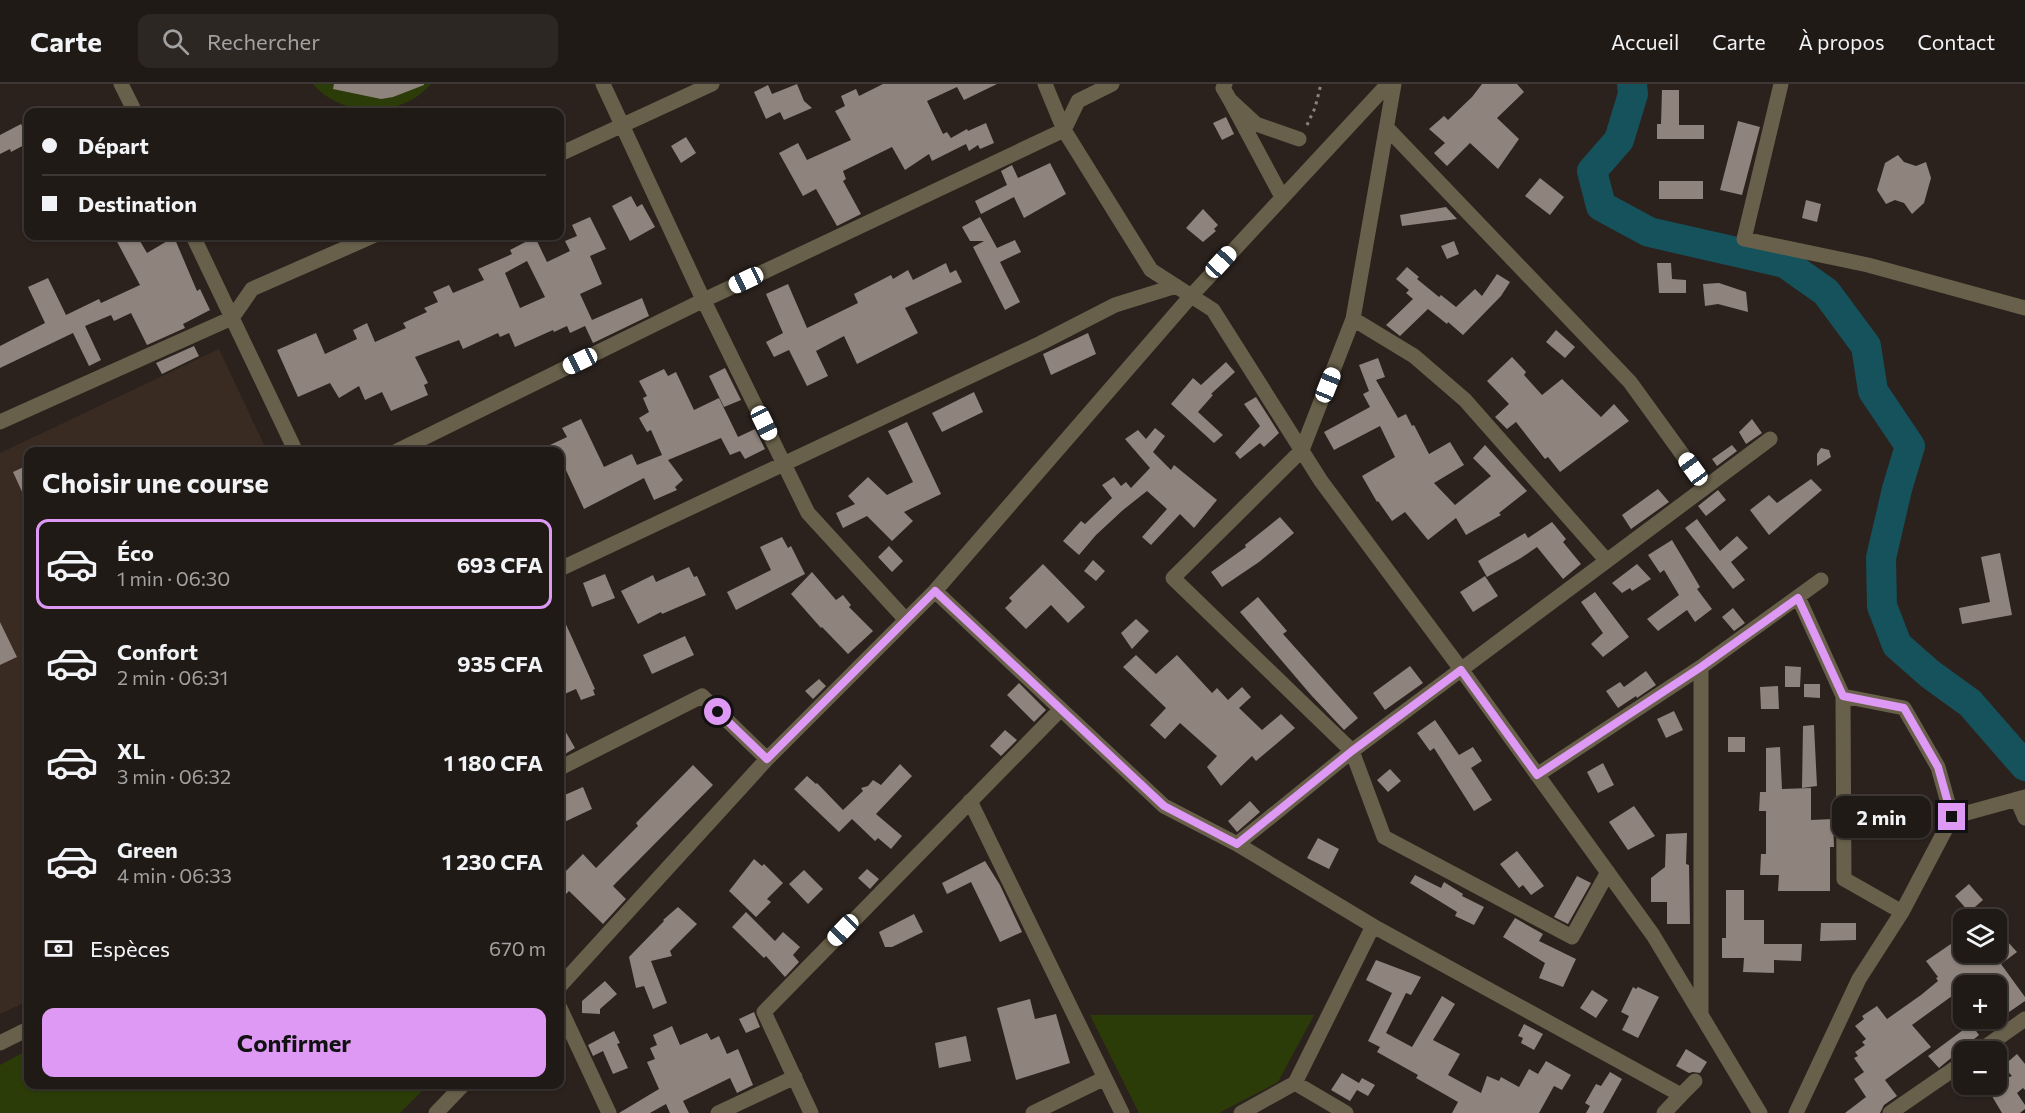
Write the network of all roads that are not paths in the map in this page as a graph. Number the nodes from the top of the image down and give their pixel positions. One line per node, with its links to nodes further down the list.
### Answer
1 (121, 84): 11 (street)
2 (603, 84): 12 (street)
3 (712, 84): 12 (street)
4 (1045, 84): 14 (street)
5 (1112, 84): 14 (street)
6 (1225, 84): 10 (street)
7 (1388, 84): 17 (street)
8 (1394, 84): 13 (street)
9 (1781, 84): 23 (street)
10 (1230, 100): 15 (street); 17 (street)
11 (133, 108)
12 (622, 127): 16 (street); 22 (street)
13 (1387, 128): 25 (street); 32 (street)
14 (1064, 130): 20 (street); 22 (street)
15 (1299, 139)
16 (564, 152)
17 (1282, 196): 21 (street)
18 (195, 240): 24 (street)
19 (364, 240): 24 (street)
20 (1176, 286): 21 (street); 31 (street)
21 (1191, 296): 30 (street); 36 (street)
22 (704, 300): 29 (street); 31 (street)
23 (2025, 308)
24 (232, 318): 26 (street); 28 (street)
25 (1353, 320): 30 (street); 33 (street)
26 (0, 422)
27 (1770, 439): 32 (street)
28 (294, 447)
29 (405, 447)
30 (1302, 450): 40 (street); 43 (street)
31 (784, 464): 34 (street); 38 (street)
32 (1706, 487): 33 (street)
33 (1606, 561): 40 (street)
34 (564, 567)
35 (1821, 580): 37 (street)
36 (935, 591): 38 (street); 42 (street)
37 (1798, 598): 39 (street); 41 (street)
38 (906, 620): 44 (street)
39 (1701, 667): 46 (street); 56 (street)
40 (1461, 670): 43 (street); 46 (street)
41 (1843, 696): 49 (street); 53 (street)
42 (1061, 709): 48 (street); 51 (street)
43 (1352, 751): 51 (street); 52 (street)
44 (767, 759): 45 (street); 55 (street)
45 (564, 766)
46 (1537, 775): 52 (street)
47 (2021, 798): 49 (street); 50 (street)
48 (970, 801): 63 (street); 64 (street)
49 (1952, 817): 53 (street)
50 (2025, 818)
51 (1237, 844): 54 (street)
52 (1608, 872): 56 (street)
53 (1902, 912): 79 (street)
54 (1373, 926): 66 (street); 68 (street)
55 (564, 982)
56 (1701, 1015): 78 (street)
57 (564, 1017): 70 (street)
58 (2025, 1019): 60 (street)
59 (24, 1031): 61 (street)
60 (1994, 1041)
61 (0, 1043)
62 (1953, 1070): 80 (street)
63 (795, 1077): 71 (street); 72 (street)
64 (1105, 1078): 73 (street); 74 (street)
65 (1695, 1081): 68 (street)
66 (1295, 1083): 75 (street); 76 (street)
67 (459, 1089): 69 (street)
68 (1681, 1095): 77 (street)
69 (436, 1113)
70 (609, 1113)
71 (718, 1113)
72 (811, 1113)
73 (1033, 1113)
74 (1122, 1113)
75 (1241, 1113)
76 (1347, 1113)
77 (1664, 1113)
78 (1760, 1113)
79 (1796, 1113)
80 (1890, 1113)

